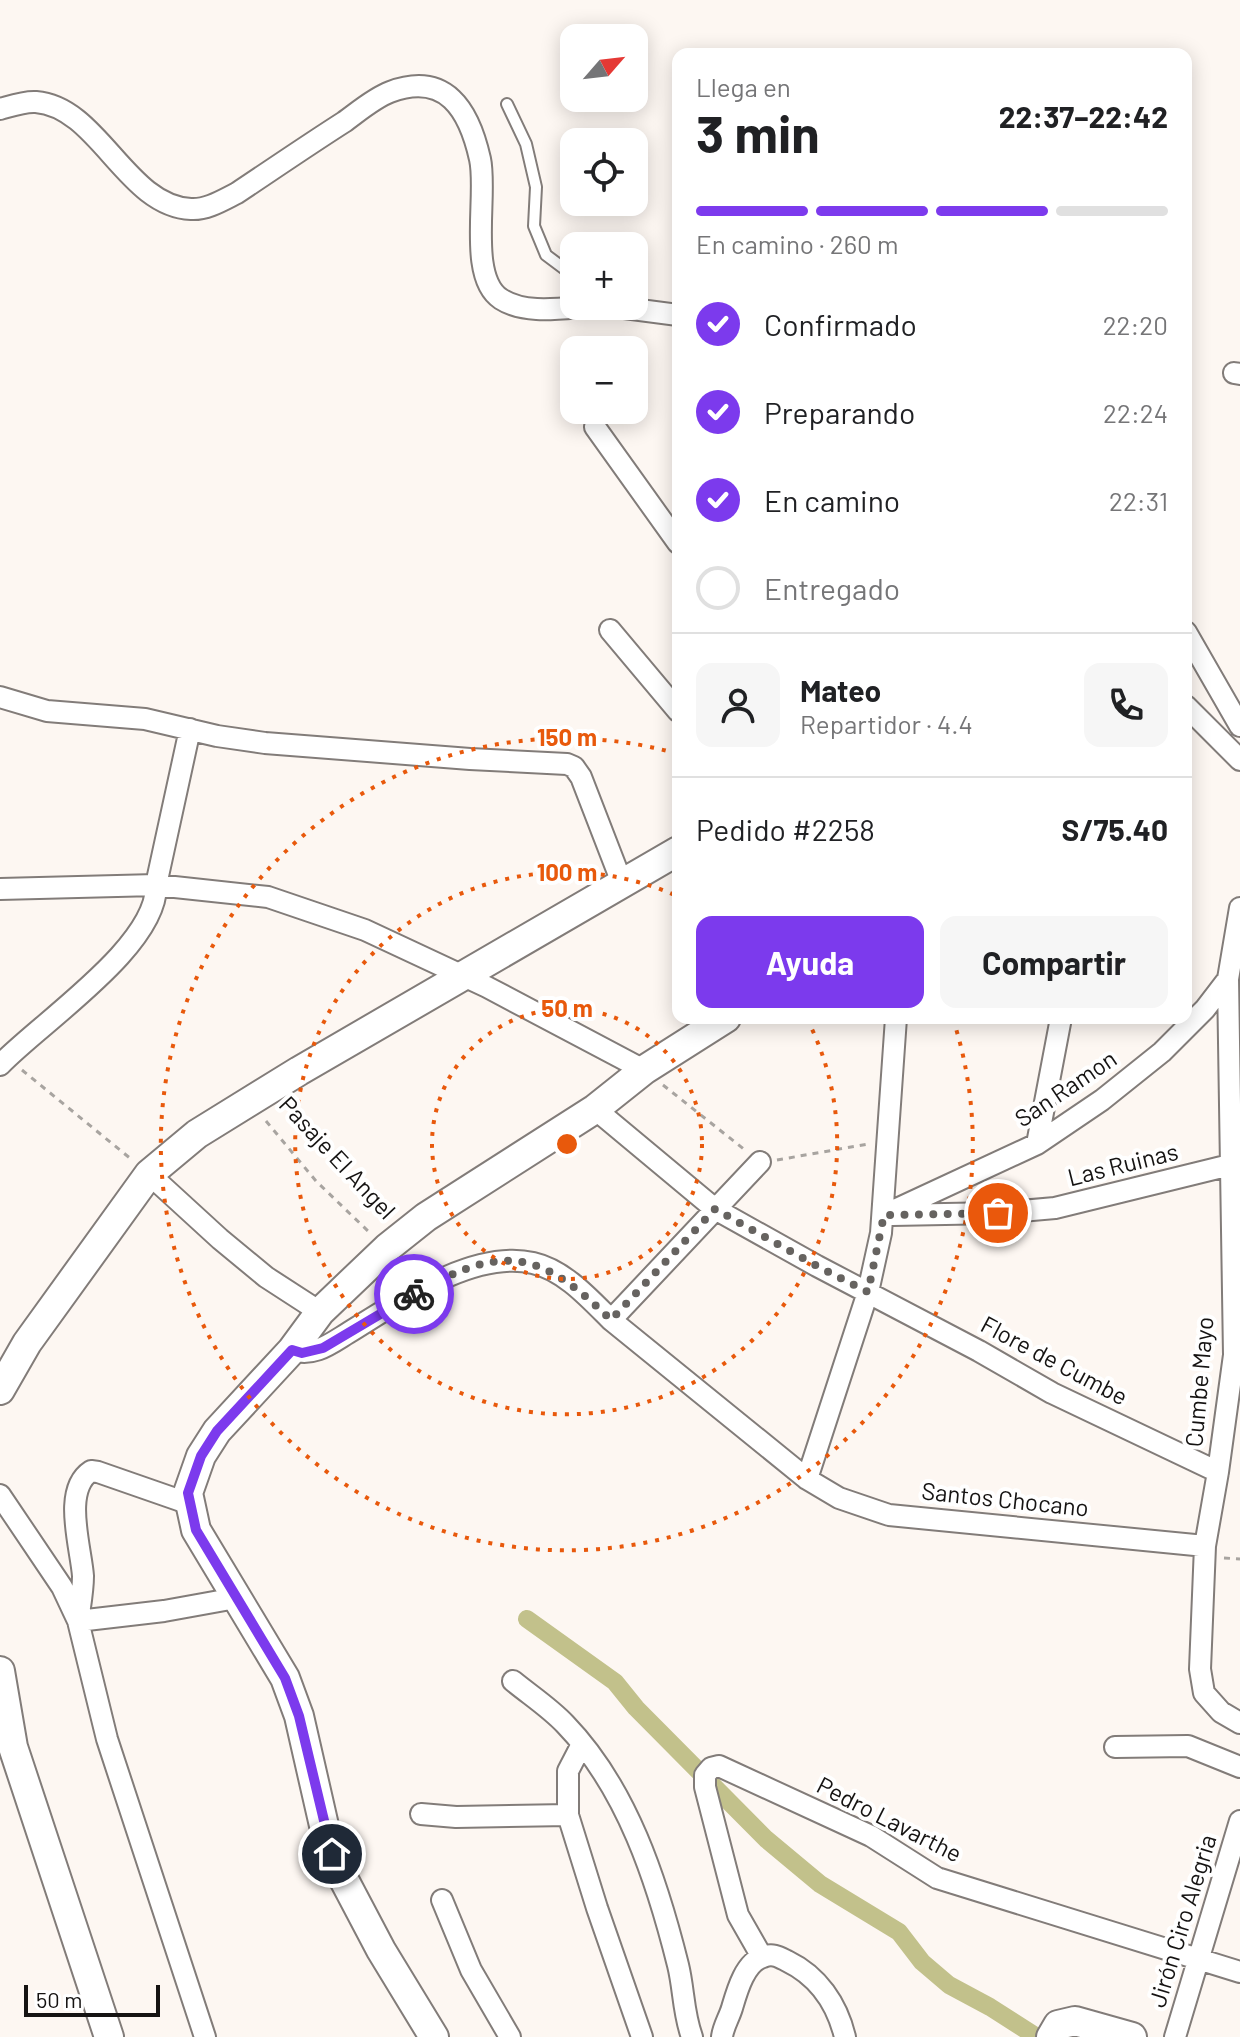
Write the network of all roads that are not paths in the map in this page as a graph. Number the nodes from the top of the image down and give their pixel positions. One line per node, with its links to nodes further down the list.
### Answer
1 (507, 104): 3 (lane)
2 (0, 109): 4 (street)
3 (560, 266)
4 (560, 307)
5 (648, 311): 6 (street)
6 (672, 314)
7 (595, 427): 8 (street)
8 (672, 535)
9 (610, 630): 12 (street)
10 (1192, 642): 14 (street)
11 (0, 697): 15 (street)
12 (672, 704)
13 (1192, 712): 16 (street)
14 (1240, 726)
15 (190, 729): 18 (street); 19 (street)
16 (1240, 760)
17 (672, 854): 18 (street)
18 (622, 883): 22 (street)
19 (156, 885): 20 (street); 22 (street); 29 (street)
20 (0, 889)
21 (1240, 908): 23 (street, San Ramon)
22 (463, 977): 30 (street); 35 (street)
23 (1228, 979): 24 (street, San Ramon); 34 (street, Cumbe Mayo)
24 (1192, 1022)
25 (717, 1024): 30 (street)
26 (896, 1024): 37 (street)
27 (1060, 1024): 32 (street)
28 (1190, 1024): 32 (street, San Ramon)
29 (3, 1061)
30 (644, 1070): 31 (street)
31 (595, 1109): 36 (street, Flore de Cumbe); 39 (street)
32 (1037, 1144): 37 (street, San Ramon)
33 (760, 1162): 36 (street)
34 (1230, 1165): 37 (street, Las Ruinas); 43 (street, Cumbe Mayo)
35 (149, 1174): 39 (street); 42 (street)
36 (715, 1209): 38 (street, Flore de Cumbe); 40 (street)
37 (884, 1215): 38 (street)
38 (868, 1292): 43 (street, Flore de Cumbe); 44 (street)
39 (320, 1312): 41 (street)
40 (611, 1320): 41 (street, Santos Chocano); 44 (street, Santos Chocano)
41 (292, 1350): 46 (street)
42 (0, 1390)
43 (1218, 1472): 47 (street, Cumbe Mayo)
44 (807, 1479): 47 (street, Santos Chocano)
45 (0, 1495): 49 (street)
46 (190, 1504): 48 (street); 49 (street)
47 (1205, 1546): 52 (street, Cumbe Mayo)
48 (236, 1598): 49 (street); 66 (street)
49 (78, 1621): 65 (street)
50 (0, 1671): 64 (street)
51 (513, 1681): 53 (street)
52 (1240, 1723)
53 (582, 1744): 57 (street); 69 (street)
54 (1115, 1747): 55 (street)
55 (1240, 1767)
56 (421, 1814): 57 (street)
57 (568, 1815): 68 (street)
58 (1240, 1821): 61 (street, Jirón Ciro Alegria)
59 (442, 1900): 67 (street)
60 (762, 1957): 61 (street, Pedro Lavarthe); 70 (street); 71 (street)
61 (1200, 1958): 62 (street, Pedro Lavarthe); 73 (street, Jirón Ciro Alegria)
62 (1240, 1972)
63 (1059, 2030): 72 (street)
64 (109, 2037)
65 (205, 2037)
66 (434, 2037)
67 (510, 2037)
68 (642, 2037)
69 (692, 2037)
70 (722, 2037)
71 (845, 2037)
72 (1132, 2037)
73 (1175, 2037)

